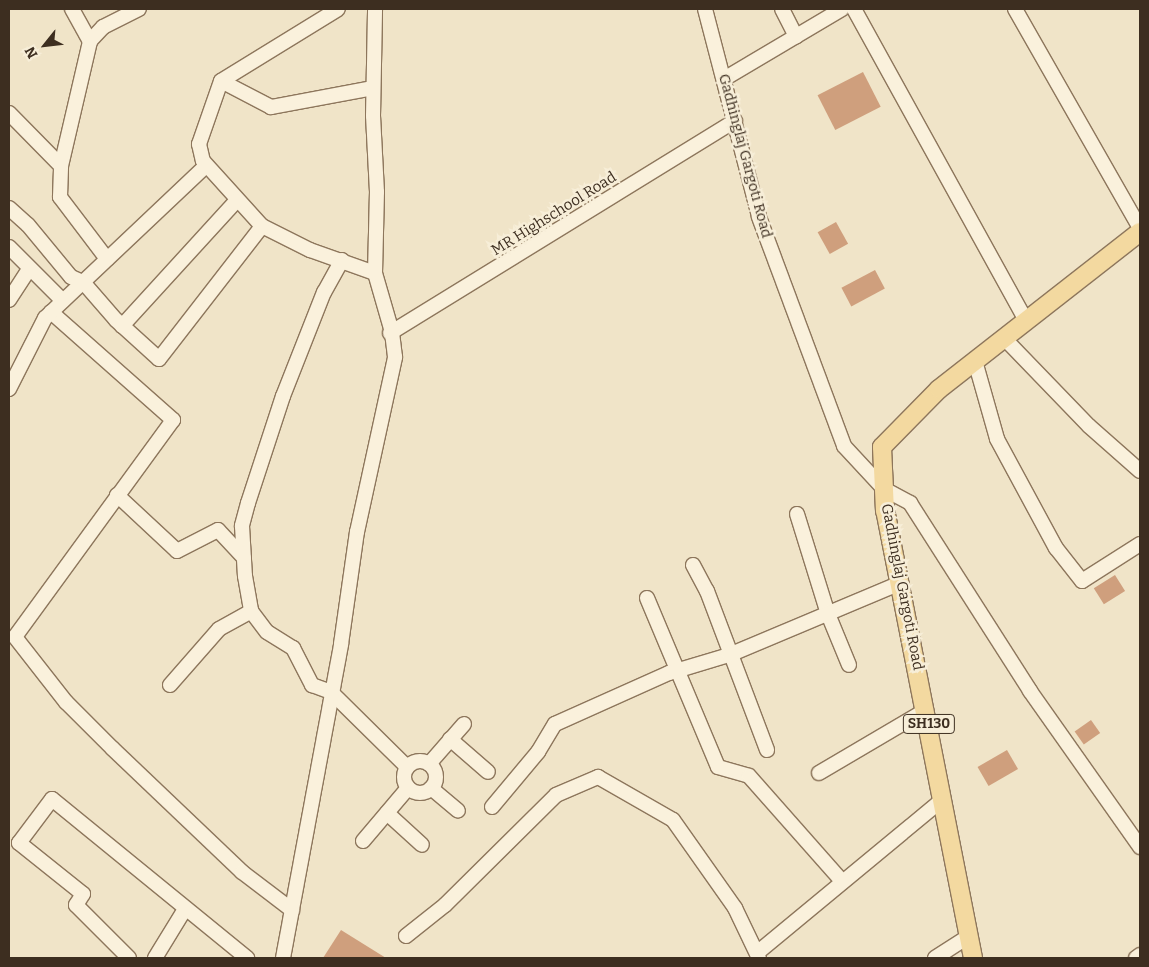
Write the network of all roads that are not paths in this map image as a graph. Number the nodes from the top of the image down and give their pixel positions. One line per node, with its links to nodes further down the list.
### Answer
1 (72, 9): 11 (street)
2 (139, 9): 11 (street)
3 (338, 9): 13 (street)
4 (375, 9): 14 (street)
5 (705, 9): 12 (street, Gadhinglaj Gargoti Road)
6 (782, 9): 10 (street)
7 (842, 9): 10 (street)
8 (854, 9): 32 (street)
9 (1015, 9): 22 (street)
10 (796, 37): 12 (street)
11 (90, 41): 17 (street)
12 (724, 79): 16 (street, Gadhinglaj Gargoti Road)
13 (221, 81): 14 (street); 18 (street)
14 (373, 88): 27 (street)
15 (9, 113): 17 (street)
16 (735, 120): 34 (street, MR Highschool Road); 39 (street, Gadhinglaj Gargoti Road)
17 (61, 166): 24 (street)
18 (206, 166): 19 (street); 24 (street)
19 (236, 201): 21 (street); 33 (street)
20 (9, 208): 28 (street)
21 (262, 226): 25 (street); 33 (street)
22 (1140, 230): 32 (main road, SH130)
23 (9, 247): 26 (street)
24 (107, 259): 28 (street)
25 (342, 260): 27 (street); 43 (street)
26 (30, 268): 29 (street); 30 (street)
27 (375, 273): 34 (street)
28 (83, 282): 30 (street); 33 (street)
29 (9, 300)
30 (63, 301): 31 (street)
31 (51, 312): 37 (street); 40 (street)
32 (1026, 321): 35 (main road, SH130)
33 (122, 326)
34 (391, 332): 53 (street)
35 (1004, 338): 36 (main road, SH130); 38 (street)
36 (975, 361): 39 (main road, SH130); 42 (street)
37 (9, 389)
38 (1140, 471)
39 (884, 489): 45 (main road, Gadhinglaj Gargoti Road / SH130); 70 (street)
40 (117, 495): 43 (street); 73 (street)
41 (797, 514): 48 (street)
42 (1140, 544)
43 (244, 558): 47 (street)
44 (693, 565): 49 (street)
45 (900, 583): 48 (street); 54 (main road, Gadhinglaj Gargoti Road / SH130)
46 (647, 598): 51 (street)
47 (251, 611): 52 (street); 53 (street)
48 (828, 614): 49 (street); 50 (street)
49 (729, 655): 51 (street); 57 (street)
50 (849, 666)
51 (675, 671): 65 (street); 71 (street)
52 (170, 685)
53 (332, 692): 59 (street); 73 (street)
54 (926, 710): 61 (street); 64 (main road, Gadhinglaj Gargoti Road / SH130)
55 (464, 724): 56 (street)
56 (450, 739): 58 (street); 60 (street)
57 (767, 750)
58 (429, 764): 59 (street); 63 (street)
59 (407, 767): 62 (street)
60 (488, 772)
61 (819, 773)
62 (408, 788): 63 (street); 67 (street)
63 (431, 788): 66 (street)
64 (943, 799): 71 (street); 75 (main road, Gadhinglaj Gargoti Road / SH130)
65 (492, 807)
66 (458, 811)
67 (387, 812): 68 (street); 69 (street)
68 (364, 841)
69 (422, 845)
70 (1140, 847)
71 (842, 881): 77 (street)
72 (185, 909): 78 (street); 79 (street); 80 (street)
73 (292, 910): 81 (street)
74 (406, 936): 77 (street)
75 (969, 936): 82 (street); 83 (main road, Gadhinglaj Gargoti Road / SH130)
76 (1140, 955): 84 (street)
77 (758, 956)
78 (129, 958)
79 (156, 958)
80 (248, 958)
81 (283, 958)
82 (936, 958)
83 (974, 958)
84 (1136, 958)

